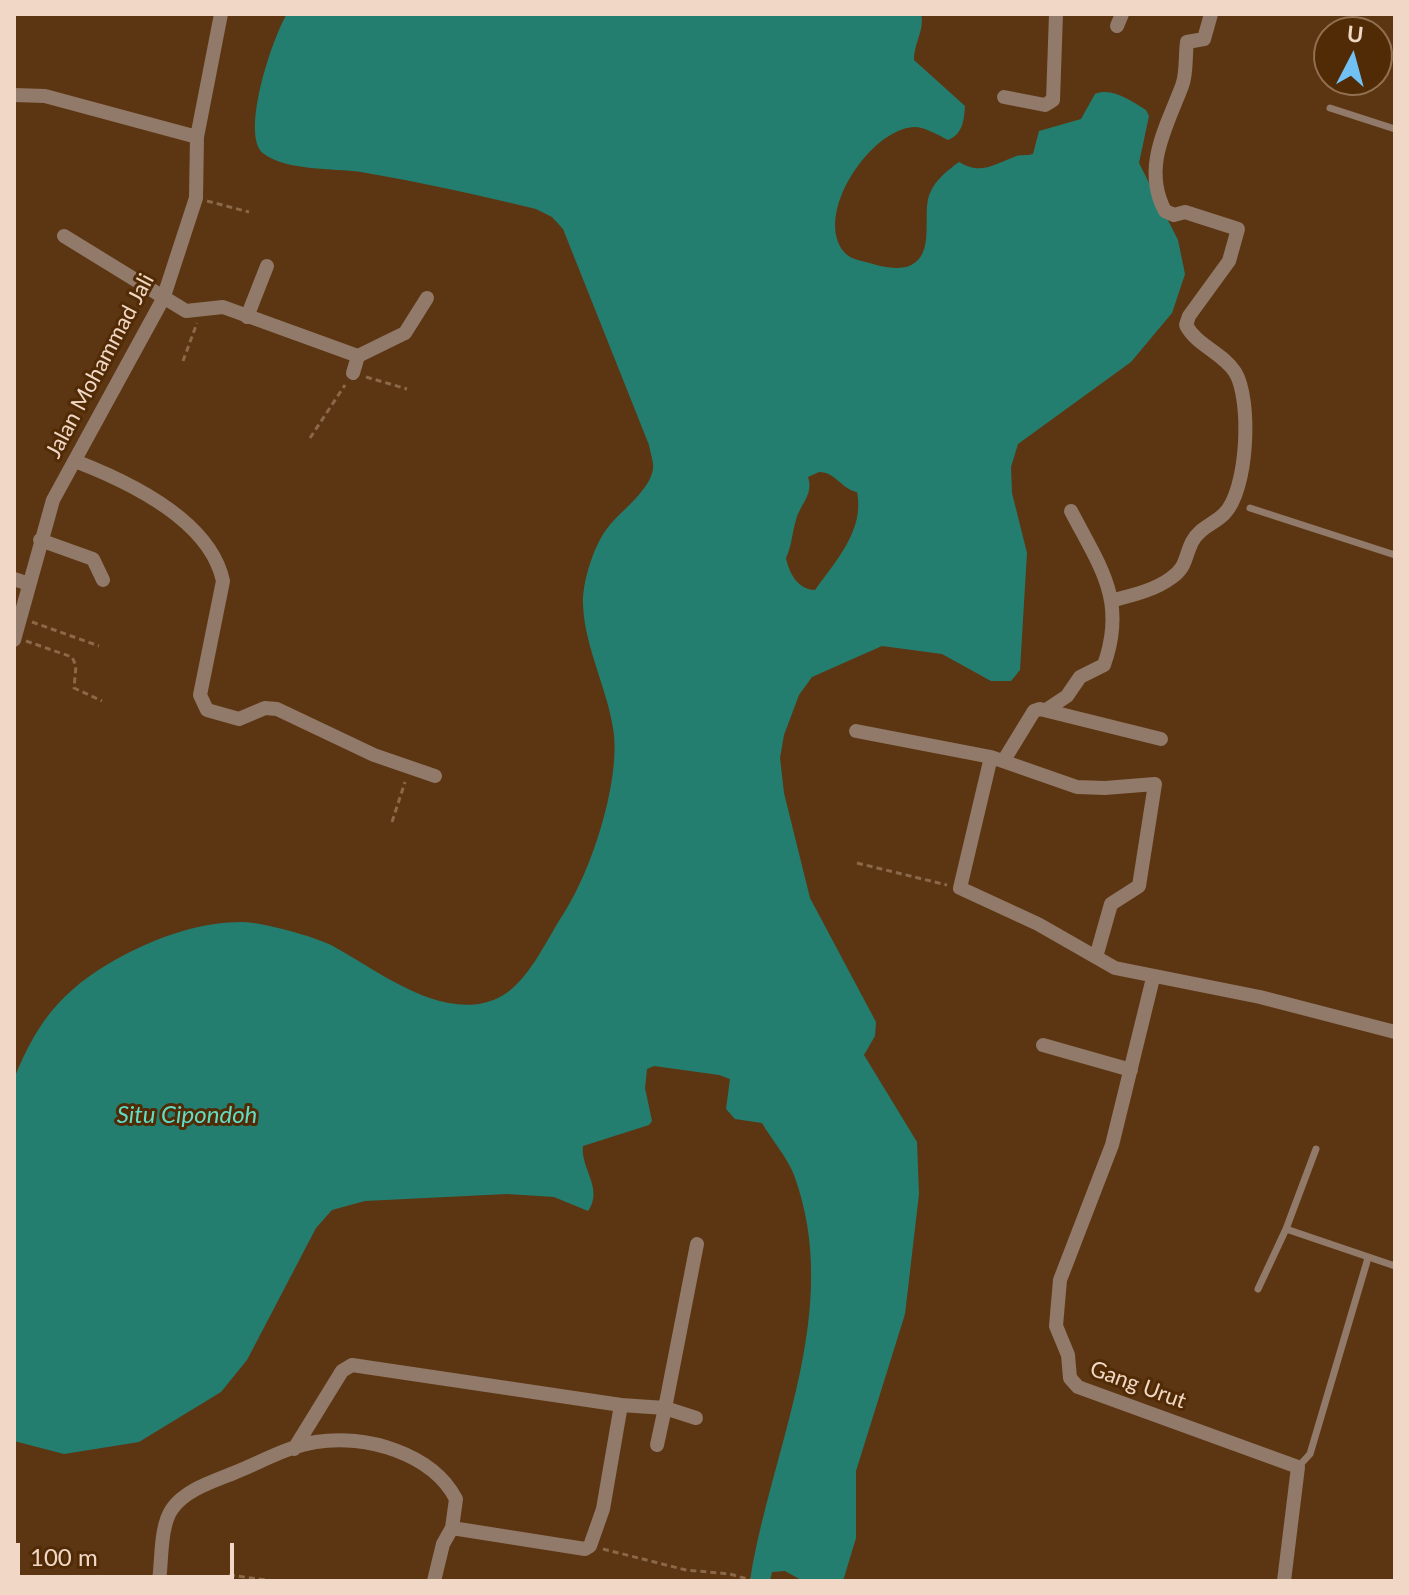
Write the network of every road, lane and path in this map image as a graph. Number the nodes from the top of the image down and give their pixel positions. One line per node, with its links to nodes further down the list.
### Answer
1 (221, 14): 8 (street, Jalan Mohammad Jali)
2 (1056, 14): 5 (street)
3 (1211, 14): 30 (street)
4 (14, 95): 8 (street)
5 (1004, 97)
6 (1330, 108): 7 (lane)
7 (1395, 129)
8 (197, 137): 9 (street, Jalan Mohammad Jali)
9 (196, 198): 10 (path); 14 (street, Jalan Mohammad Jali)
10 (249, 212)
11 (64, 236): 14 (street)
12 (267, 266): 16 (street)
13 (427, 298): 17 (street)
14 (163, 299): 15 (street); 22 (street, Jalan Mohammad Jali)
15 (200, 312): 16 (street); 18 (path)
16 (247, 317): 17 (street)
17 (358, 356): 19 (street)
18 (183, 361)
19 (353, 373): 20 (path); 21 (path)
20 (407, 389)
21 (310, 438)
22 (75, 461): 25 (street, Jalan Mohammad Jali); 39 (street)
23 (1250, 508): 26 (lane)
24 (1071, 511): 30 (street)
25 (40, 540): 28 (street); 29 (street, Jalan Mohammad Jali)
26 (1395, 555)
27 (14, 579): 29 (street)
28 (103, 580)
29 (29, 584): 31 (street, Jalan Mohammad Jali)
30 (1114, 600): 35 (street)
31 (21, 618): 32 (street, Jalan Mohammad Jali); 33 (path)
32 (15, 639): 34 (path)
33 (99, 646)
34 (102, 701)
35 (1046, 710): 37 (street); 38 (street)
36 (856, 731): 38 (street)
37 (1161, 739)
38 (997, 759): 43 (street); 44 (street)
39 (410, 767): 40 (street); 41 (path)
40 (435, 776)
41 (392, 822)
42 (857, 863): 43 (path)
43 (960, 888): 44 (street)
44 (1096, 957): 45 (street)
45 (1153, 978): 46 (street); 48 (street, Gang Urut)
46 (1395, 1032)
47 (1043, 1045): 48 (street)
48 (1131, 1070): 60 (street, Gang Urut)
49 (1316, 1149): 50 (lane)
50 (1286, 1229): 52 (lane); 54 (lane)
51 (697, 1244): 56 (street)
52 (1368, 1258): 53 (lane); 60 (lane)
53 (1395, 1266)
54 (1258, 1289)
55 (621, 1405): 56 (street); 59 (street); 62 (street)
56 (665, 1408): 57 (street); 58 (street)
57 (696, 1418)
58 (657, 1445)
59 (294, 1449): 61 (street); 64 (street)
60 (1298, 1467): 70 (street)
61 (452, 1528): 62 (street); 66 (street)
62 (587, 1547): 67 (path)
63 (229, 1575): 65 (path)
64 (159, 1581)
65 (274, 1581)
66 (434, 1581)
67 (754, 1581)
68 (772, 1581): 69 (path)
69 (804, 1581)
70 (1284, 1581)

